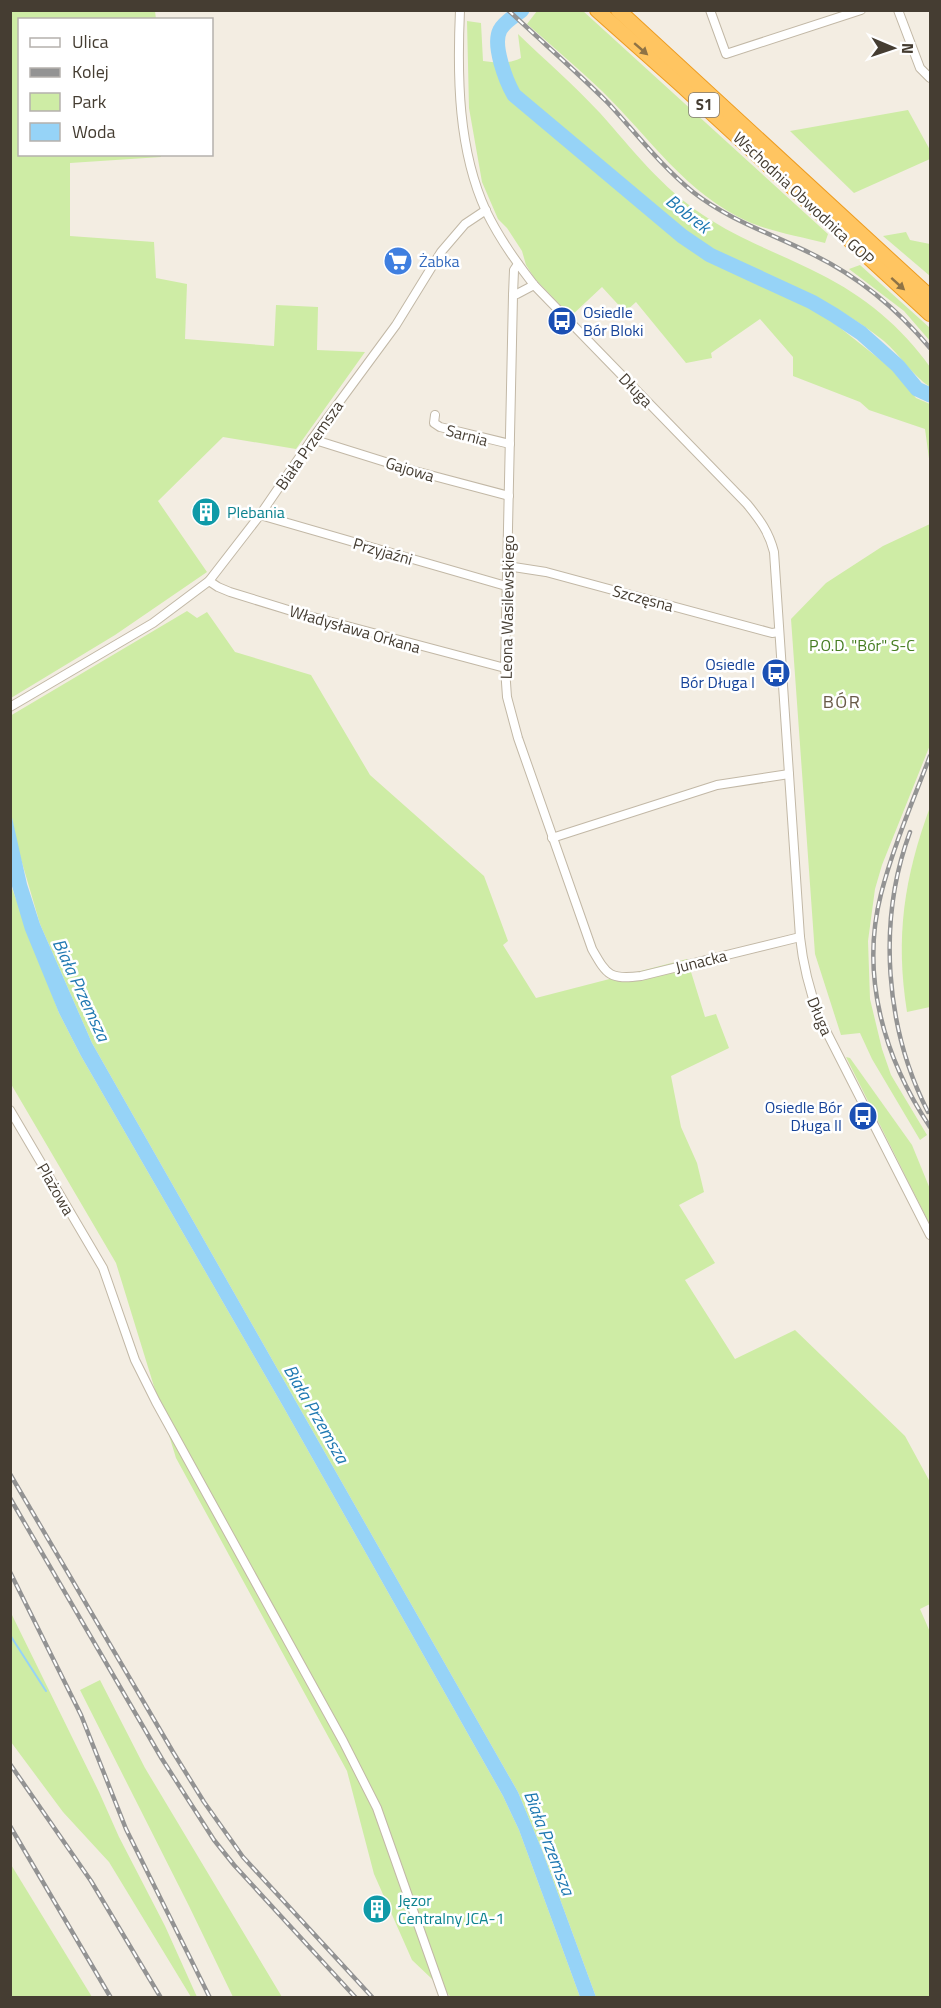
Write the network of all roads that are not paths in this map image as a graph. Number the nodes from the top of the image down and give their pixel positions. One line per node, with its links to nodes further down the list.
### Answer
1 (597, 10): 8 (highway, Wschodnia Obwodnica GOP / S1, one-way to 8)
2 (618, 10): 8 (highway, Wschodnia Obwodnica GOP / S1)
3 (710, 10): 4 (street)
4 (861, 10)
5 (898, 10): 7 (street)
6 (460, 11): 9 (street, Długa)
7 (930, 78)
8 (812, 198): 13 (highway, Wschodnia Obwodnica GOP / S1); 14 (highway, Wschodnia Obwodnica GOP / S1, one-way to 14)
9 (486, 210): 10 (street, Długa); 16 (street, Biała Przemsza)
10 (518, 264): 11 (street, Długa); 12 (street, Leona Wasilewskiego)
11 (534, 285): 12 (street); 23 (street, Długa)
12 (513, 295): 17 (street, Leona Wasilewskiego)
13 (930, 297)
14 (930, 314)
15 (435, 415): 17 (street, Sarnia)
16 (312, 439): 18 (street, Gajowa); 19 (street, Biała Przemsza)
17 (510, 444): 18 (street, Leona Wasilewskiego)
18 (509, 496): 20 (street, Leona Wasilewskiego)
19 (260, 515): 21 (street, Biała Przemsza); 22 (street, Przyjaźni)
20 (507, 566): 22 (street, Leona Wasilewskiego); 23 (street, Szczęsna)
21 (209, 581): 24 (street, Władysława Orkana); 25 (street, Biała Przemsza)
22 (506, 586): 24 (street, Leona Wasilewskiego)
23 (779, 632): 26 (street, Długa)
24 (505, 668): 27 (street, Leona Wasilewskiego)
25 (10, 707)
26 (789, 774): 27 (street); 28 (street, Długa)
27 (552, 838): 29 (street, Leona Wasilewskiego)
28 (800, 937): 29 (street, Junacka); 31 (street, Długa)
29 (603, 969)
30 (10, 1110): 32 (street, Plażowa)
31 (930, 1235)
32 (444, 1998)

